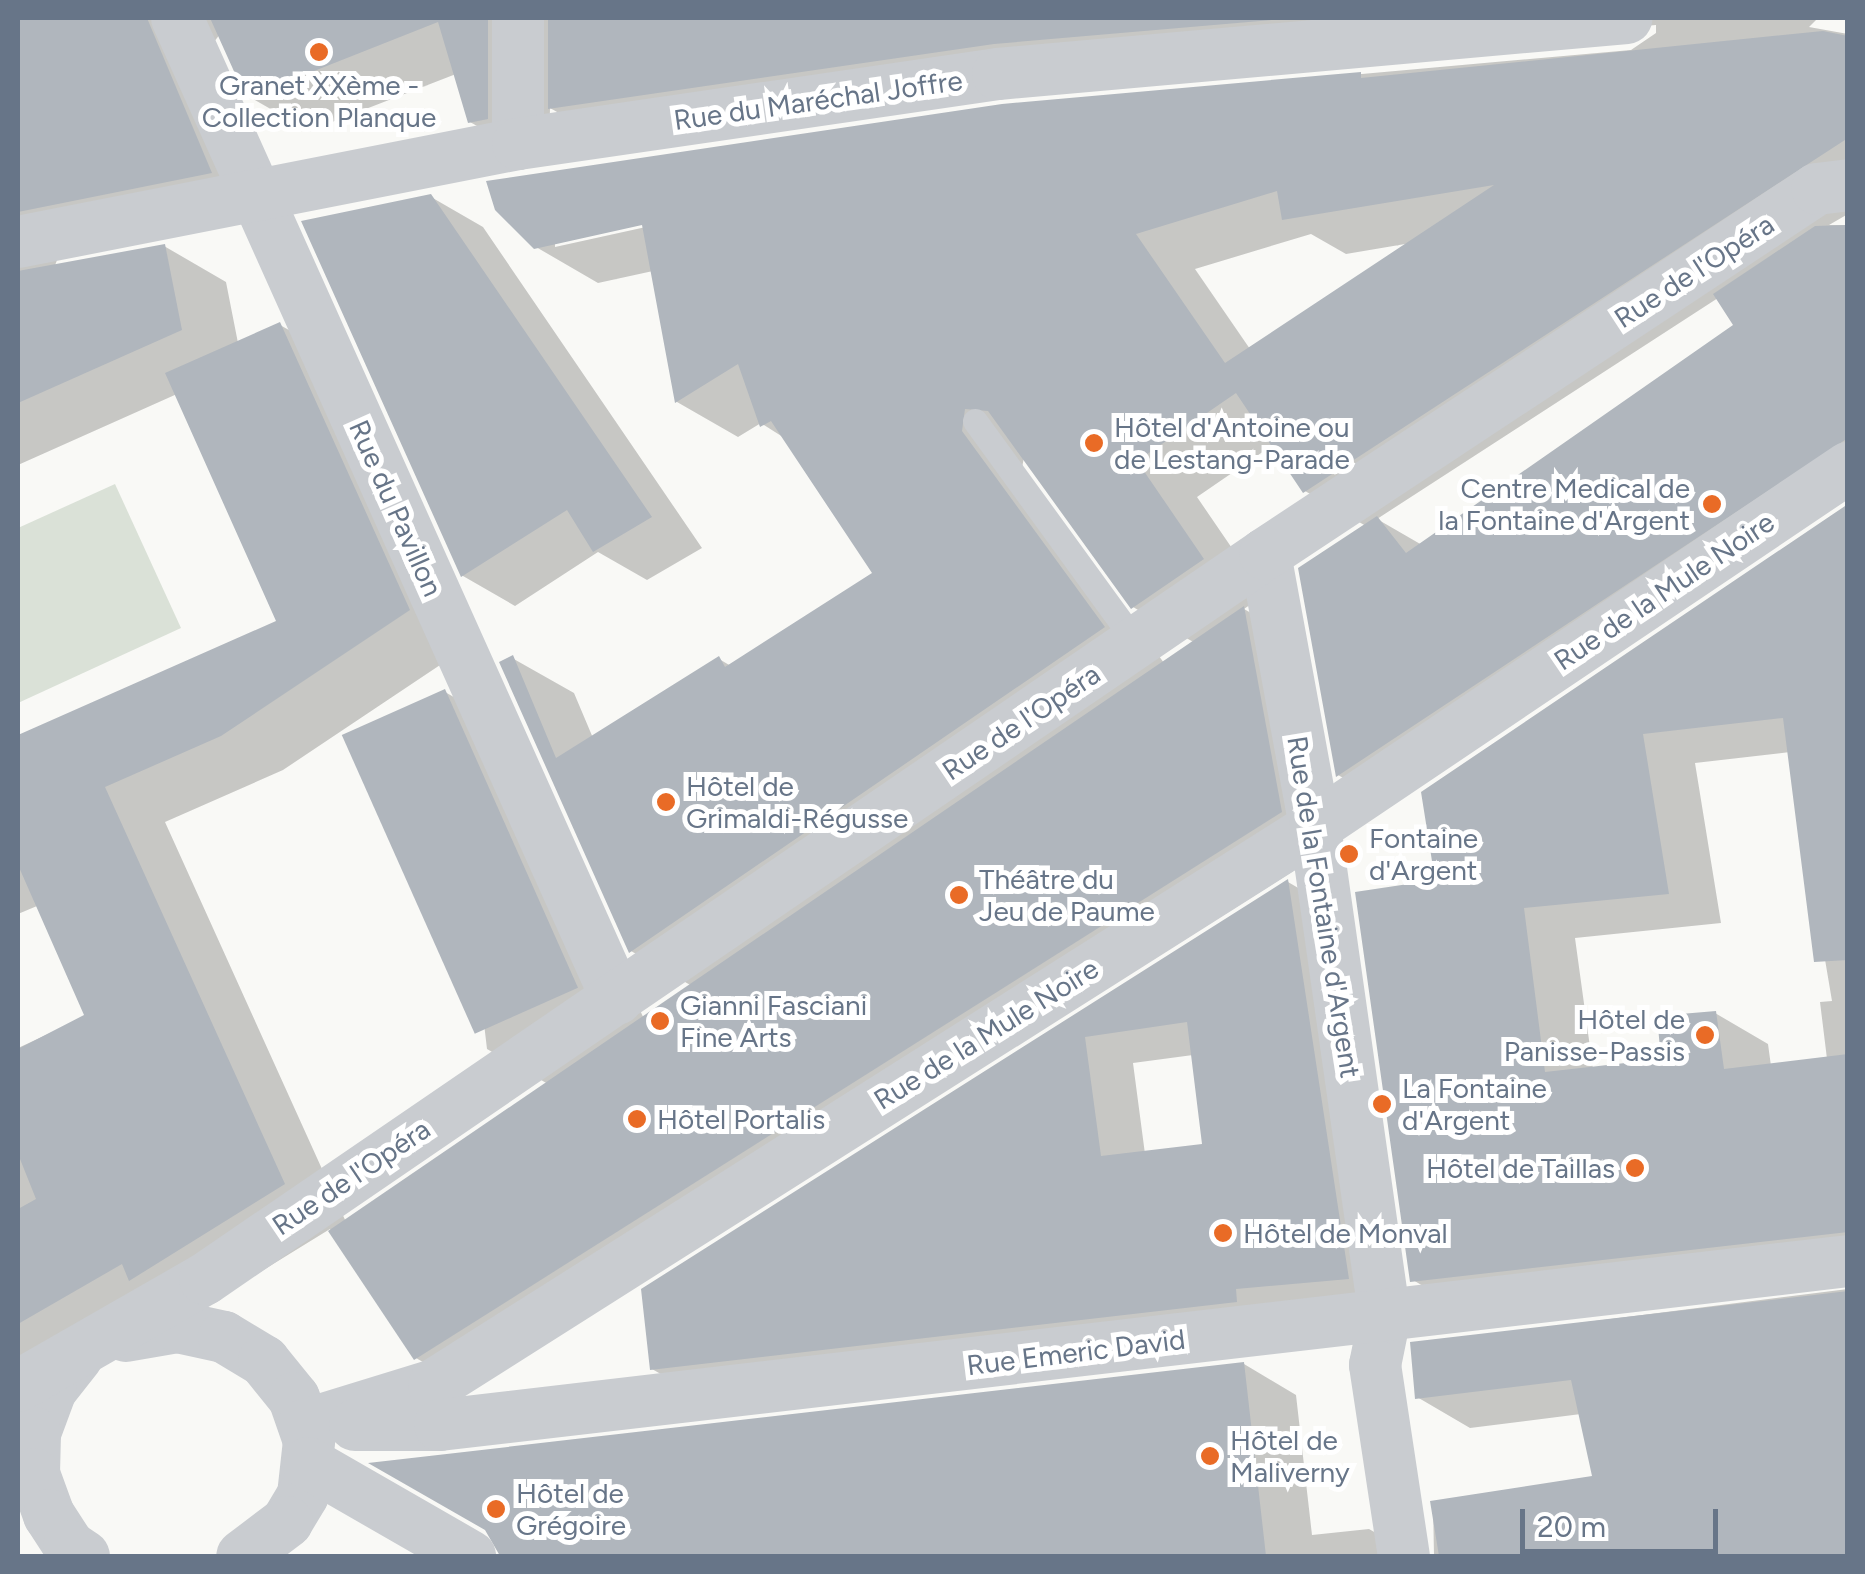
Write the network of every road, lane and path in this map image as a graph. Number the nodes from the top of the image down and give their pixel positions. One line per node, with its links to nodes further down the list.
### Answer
1 (178, 18): 6 (street, Rue du Pavillon)
2 (518, 18): 4 (street)
3 (1627, 18): 4 (street, Rue du Maréchal Joffre)
4 (518, 144): 6 (street, Rue du Maréchal Joffre)
5 (1848, 185): 10 (street, Rue de l'Opéra)
6 (257, 199): 7 (street, Rue du Maréchal Joffre); 13 (street, Rue du Pavillon)
7 (18, 242)
8 (975, 420): 11 (lane)
9 (1848, 468): 12 (street, Rue de la Mule Noire)
10 (1264, 554): 11 (street, Rue de l'Opéra); 12 (street, Rue de la Fontaine d'Argent)
11 (1136, 643): 13 (street, Rue de l'Opéra)
12 (1315, 827): 15 (street, Rue de la Fontaine d'Argent); 18 (street, Rue de la Mule Noire)
13 (616, 999): 16 (street, Rue de l'Opéra)
14 (1848, 1261): 15 (street, Rue Emeric David)
15 (1385, 1316): 18 (street, Rue Emeric David); 23 (street, Rue de la Fontaine d'Argent)
16 (93, 1347): 17 (street); 18 (street); 20 (street)
17 (18, 1386)
18 (306, 1444): 21 (street); 22 (street)
19 (18, 1512): 20 (street)
20 (76, 1551)
21 (242, 1556)
22 (470, 1556)
23 (1404, 1556)

